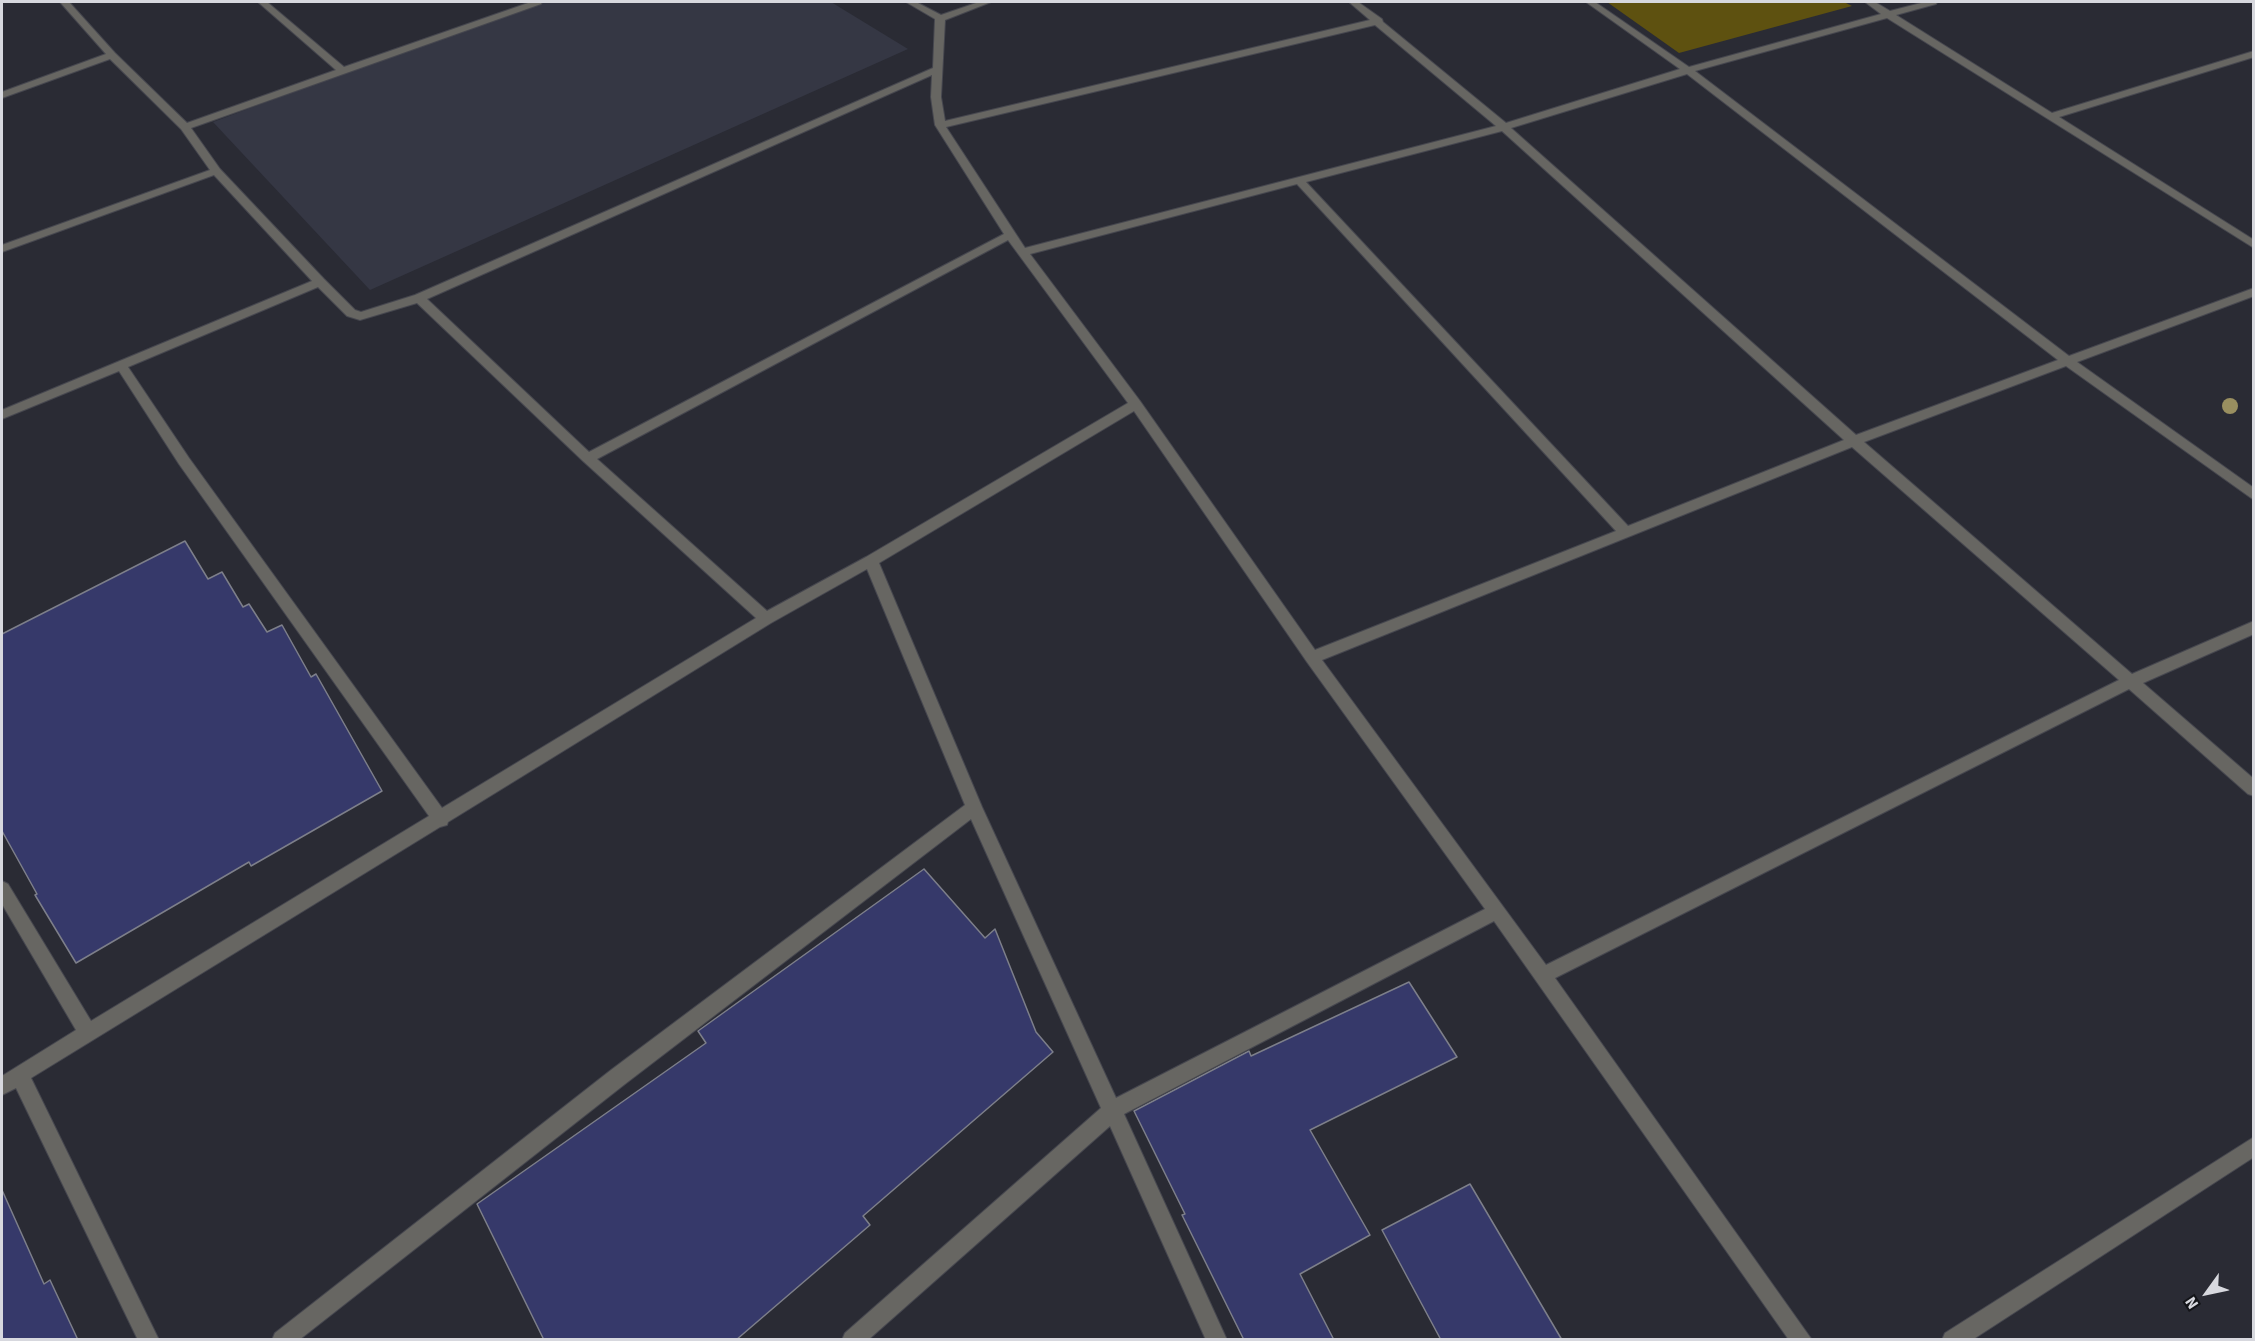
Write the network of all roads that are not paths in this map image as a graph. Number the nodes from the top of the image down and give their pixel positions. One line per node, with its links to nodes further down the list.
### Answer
1 (64, 2): 14 (street)
2 (262, 2): 17 (street)
3 (538, 2): 17 (street)
4 (910, 2): 11 (street)
5 (986, 2): 11 (street)
6 (1353, 2): 12 (street)
7 (1590, 2): 16 (street)
8 (1869, 2): 10 (street)
9 (1933, 2): 10 (street)
10 (1888, 13): 16 (street); 19 (street)
11 (940, 18): 15 (street)
12 (1379, 21): 20 (street); 22 (street)
13 (2253, 54): 19 (street)
14 (112, 55): 18 (street); 21 (street)
15 (936, 70): 20 (street); 31 (street)
16 (1688, 70): 22 (street); 32 (street)
17 (343, 71): 21 (street)
18 (2, 95)
19 (2052, 116): 26 (street)
20 (940, 125): 25 (street)
21 (185, 127): 23 (street)
22 (1504, 127): 24 (street); 36 (street)
23 (216, 171): 27 (street); 29 (street)
24 (1299, 180): 28 (street); 39 (street)
25 (1010, 235): 28 (street); 37 (street)
26 (2253, 244)
27 (2, 249)
28 (1023, 252): 34 (street)
29 (320, 282): 31 (street); 33 (street)
30 (2253, 292): 32 (street)
31 (419, 298): 37 (street)
32 (2067, 360): 36 (street); 38 (street)
33 (121, 365): 35 (street); 47 (street)
34 (1136, 404): 40 (street); 43 (street)
35 (2, 415)
36 (1854, 441): 39 (street); 44 (street)
37 (588, 458): 41 (street)
38 (2253, 495)
39 (1625, 531): 43 (street)
40 (871, 561): 41 (street); 46 (street)
41 (766, 619): 47 (street)
42 (2253, 627): 44 (street)
43 (1312, 658): 49 (street)
44 (2132, 681): 45 (street); 50 (street)
45 (2253, 789)
46 (974, 807): 54 (street); 57 (street)
47 (441, 820): 51 (street)
48 (2, 889): 51 (street)
49 (1495, 912): 50 (street); 54 (street)
50 (1543, 975): 60 (street)
51 (88, 1034): 52 (street)
52 (20, 1075): 53 (street); 56 (street)
53 (2, 1086)
54 (1113, 1110): 58 (street); 59 (street)
55 (2253, 1146): 61 (street)
56 (148, 1340)
57 (282, 1340)
58 (852, 1340)
59 (1216, 1340)
60 (1802, 1340)
61 (1952, 1340)

